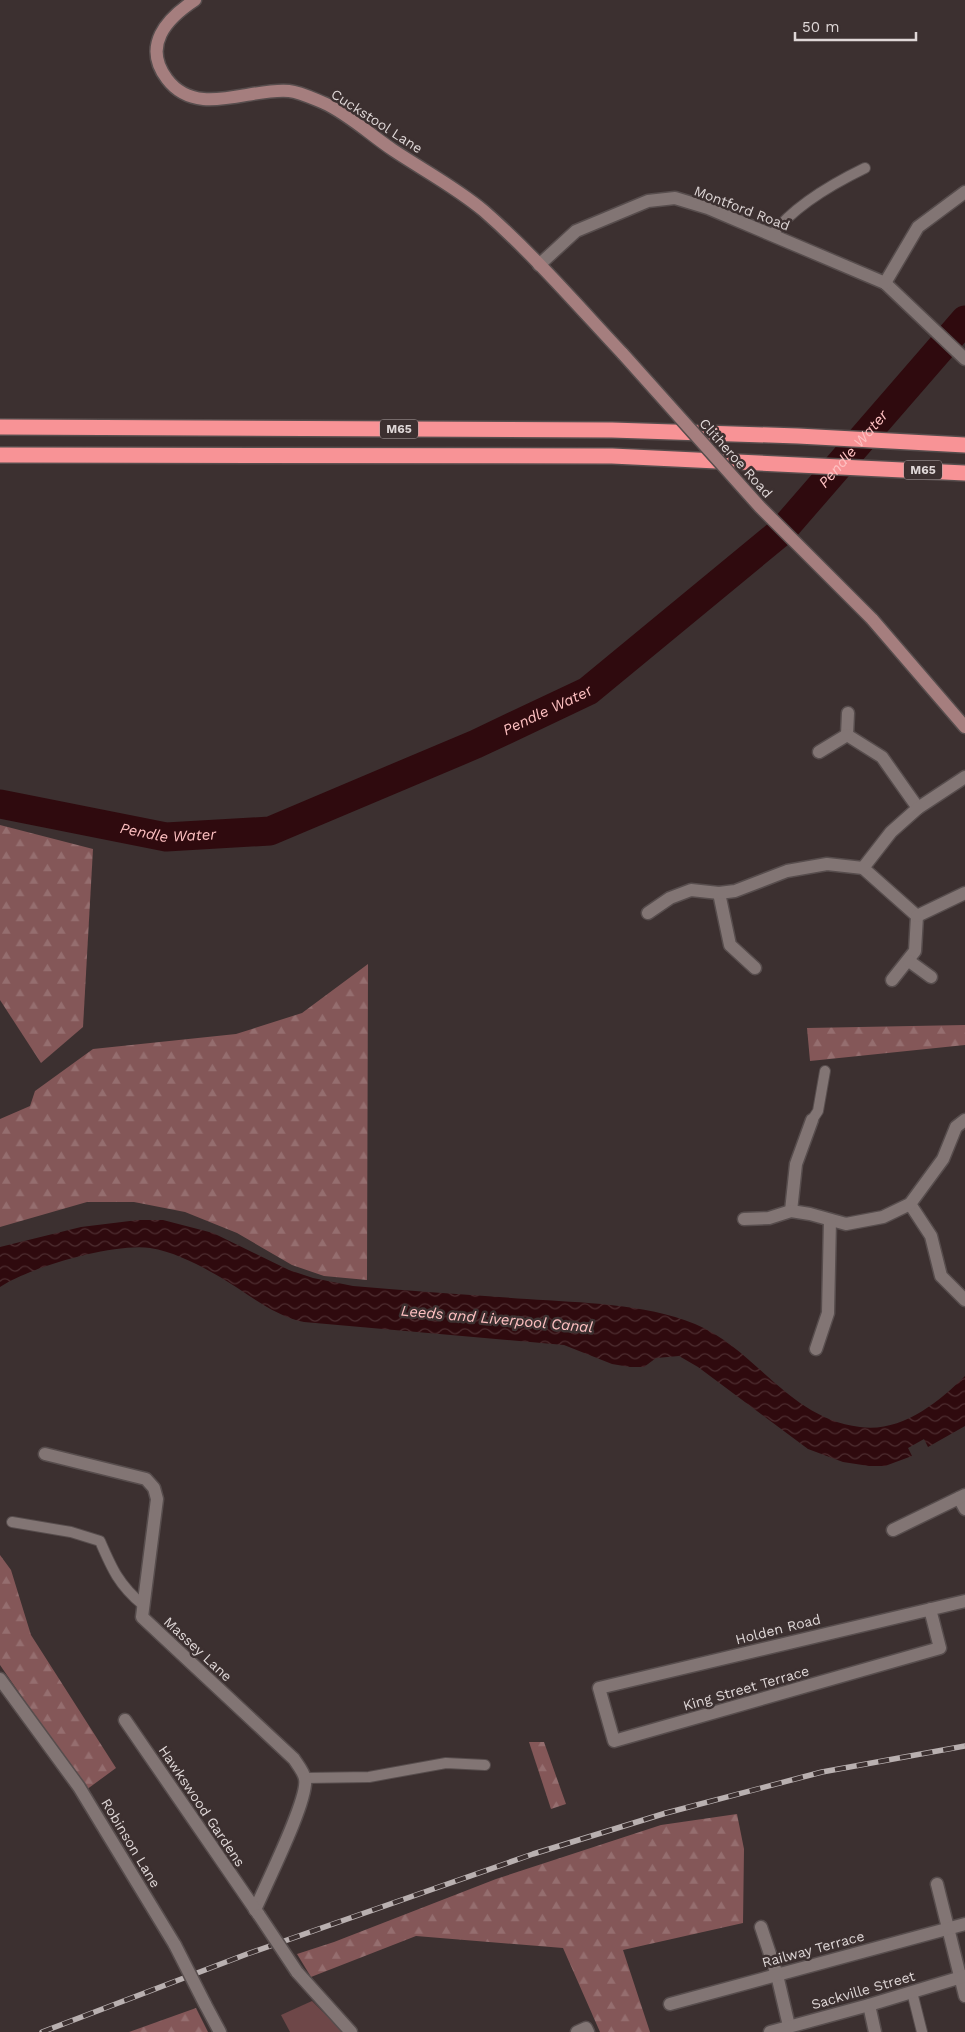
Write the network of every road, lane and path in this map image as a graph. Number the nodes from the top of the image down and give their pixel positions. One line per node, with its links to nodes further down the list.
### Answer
1 (195, 0): 4 (main road, Cuckstool Lane)
2 (865, 168): 5 (lane)
3 (965, 192): 7 (street)
4 (483, 210): 6 (main road, Clitheroe Road)
5 (772, 235): 6 (street, Montford Road); 7 (street, Montford Road)
6 (539, 265): 14 (main road, Clitheroe Road, bridge)
7 (886, 282): 8 (street, Montford Road)
8 (965, 359)
9 (0, 427): 10 (highway, M65)
10 (965, 445)
11 (0, 455): 12 (highway, M65)
12 (965, 473)
13 (848, 713): 15 (street)
14 (965, 727)
15 (846, 735): 16 (street); 18 (street)
16 (819, 752)
17 (965, 777): 18 (street)
18 (918, 808): 19 (street)
19 (863, 868): 20 (street); 23 (street)
20 (719, 893): 22 (street); 25 (street)
21 (965, 893): 23 (street)
22 (648, 913)
23 (917, 916): 24 (street)
24 (909, 961): 26 (street); 27 (street)
25 (755, 968)
26 (931, 978)
27 (892, 980)
28 (825, 1071): 29 (lane)
29 (812, 1120): 32 (street)
30 (965, 1120): 31 (street)
31 (910, 1204): 34 (street); 35 (street)
32 (791, 1211): 33 (street); 34 (street)
33 (744, 1219)
34 (830, 1220): 36 (street)
35 (965, 1300)
36 (816, 1349)
37 (45, 1454): 42 (street)
38 (963, 1501): 40 (street)
39 (12, 1522): 42 (lane)
40 (893, 1530)
41 (965, 1601): 43 (street, Holden Road)
42 (143, 1605): 48 (street, Massey Lane)
43 (930, 1609): 45 (street, Holden Road); 45 (street, King Street Terrace)
44 (0, 1679): 61 (street, Robinson Lane, bridge)
45 (599, 1688)
46 (125, 1720): 50 (street, Hawkswood Gardens)
47 (486, 1765): 48 (lane)
48 (306, 1778): 50 (street)
49 (937, 1884): 53 (street)
50 (257, 1912): 62 (street, Hawkswood Gardens, bridge)
51 (965, 1924): 53 (street, Railway Terrace)
52 (761, 1926): 54 (street)
53 (948, 1928): 54 (street, Railway Terrace); 55 (street)
54 (777, 1975): 58 (street, Railway Terrace); 60 (street)
55 (963, 1976): 56 (street, Sackville Street); 57 (street)
56 (912, 1992): 59 (street, Sackville Street); 67 (lane)
57 (965, 1996)
58 (670, 2004)
59 (868, 2006): 60 (street, Sackville Street); 66 (street)
60 (790, 2026): 65 (street, Sackville Street)
61 (220, 2032)
62 (351, 2032)
63 (577, 2032): 64 (street)
64 (588, 2032)
65 (770, 2032)
66 (876, 2032)
67 (922, 2032)

